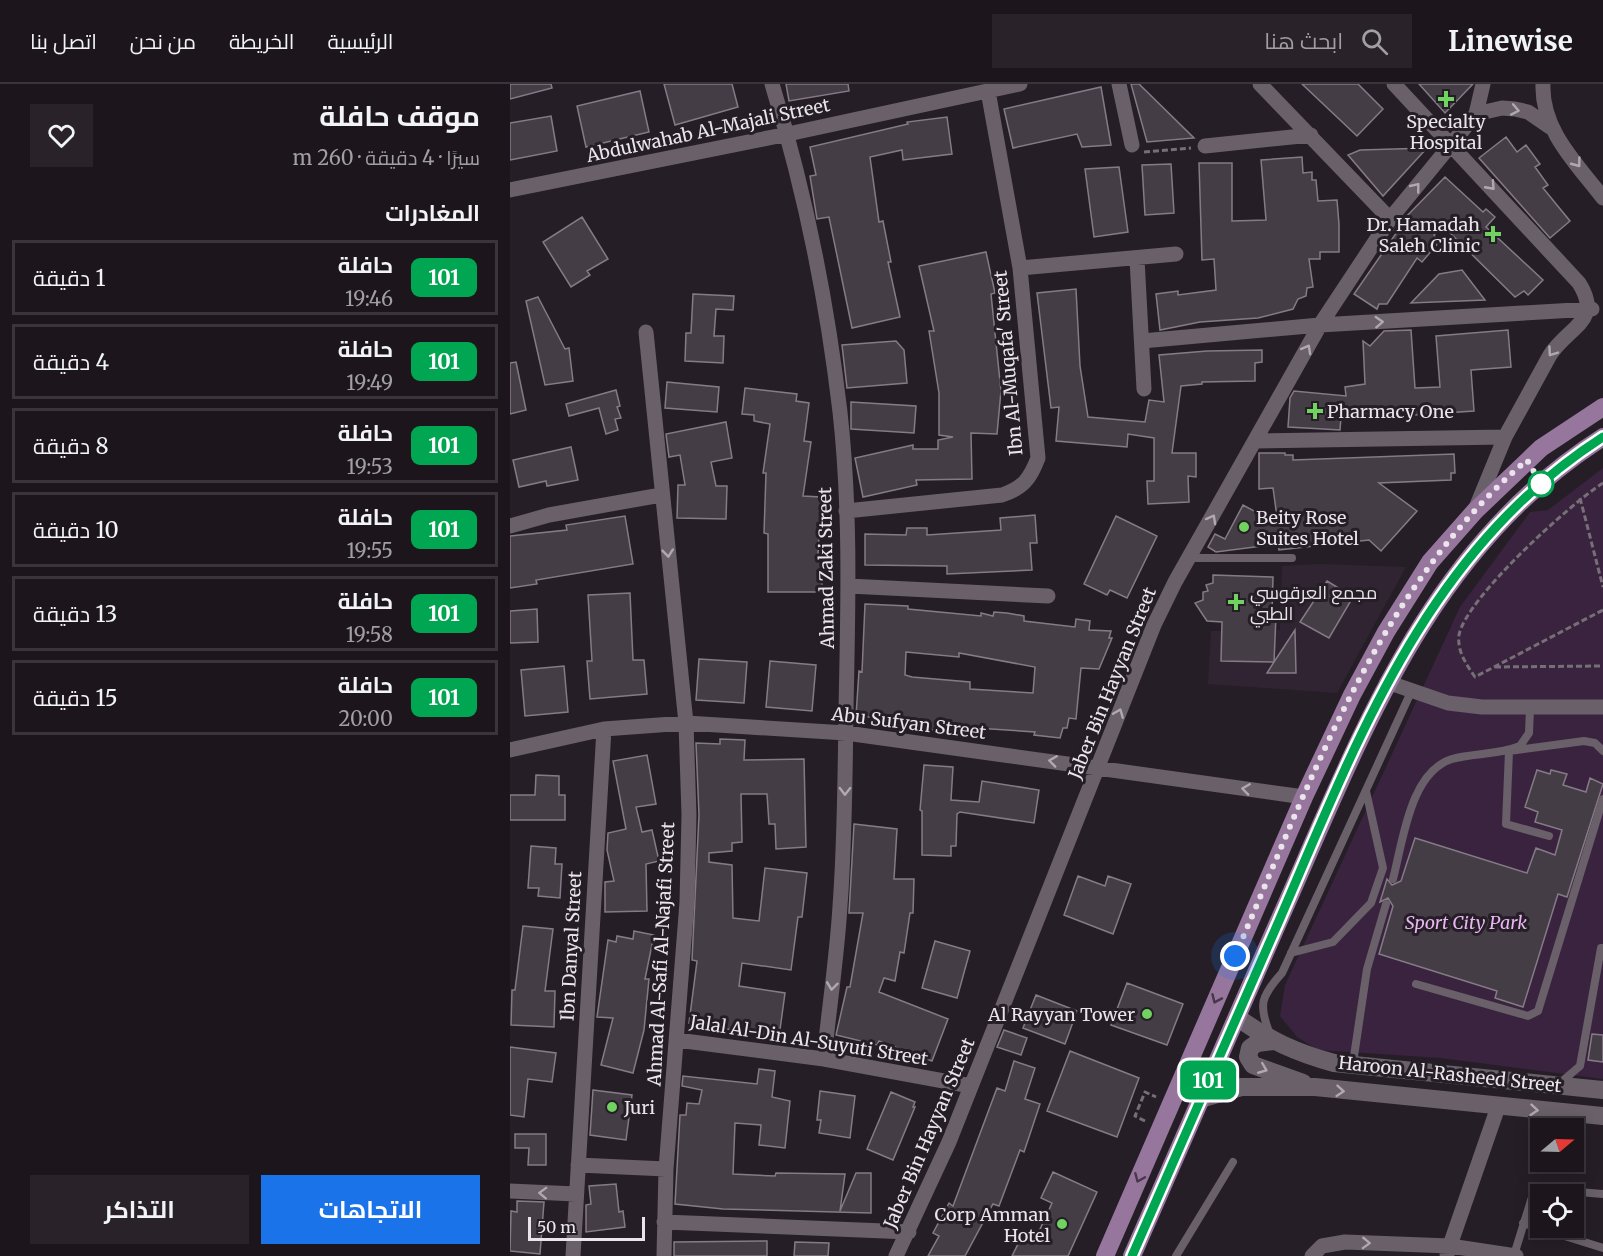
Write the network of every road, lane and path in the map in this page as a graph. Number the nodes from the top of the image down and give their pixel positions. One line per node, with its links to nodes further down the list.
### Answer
1 (772, 84): 11 (street, Ahmad Zaki Street)
2 (1020, 84): 8 (street, Abdulwahab Al-Majali Street)
3 (1119, 84): 14 (street)
4 (1260, 84): 12 (street)
5 (1395, 84): 13 (street)
6 (1484, 84): 9 (street)
7 (1543, 84): 10 (street)
8 (988, 91): 11 (street, Abdulwahab Al-Majali Street); 21 (street, Ibn Al-Muqafa' Street)
9 (1476, 114): 10 (street, one-way to 10); 13 (street, Jaber Bin Hayyan Street)
10 (1550, 127): 17 (street, one-way to 17)
11 (788, 135): 16 (street, Abdulwahab Al-Majali Street); 34 (street, Ahmad Zaki Street)
12 (1311, 135): 15 (street); 18 (street)
13 (1452, 143): 18 (street, Jaber Bin Hayyan Street, one-way to 13); 22 (street, one-way to 22)
14 (1132, 145): 15 (path)
15 (1205, 146)
16 (510, 190)
17 (1603, 198)
18 (1390, 219): 23 (street, Jaber Bin Hayyan Street)
19 (1176, 254): 20 (street)
20 (1137, 259): 21 (street); 25 (street)
21 (1020, 268): 34 (street, Ibn Al-Muqafa' Street)
22 (1597, 305): 23 (street, one-way to 22); 28 (street, one-way to 28)
23 (1320, 325): 25 (street); 30 (street, Jaber Bin Hayyan Street, one-way to 23)
24 (646, 332): 32 (street, Ahmad Al-Safi Al-Najafi Street)
25 (1142, 341): 26 (street)
26 (1144, 389)
27 (1603, 406): 35 (main road)
28 (1505, 437): 30 (street); 35 (street)
29 (1603, 437): 45 (main road)
30 (1255, 441): 37 (street, Jaber Bin Hayyan Street, one-way to 30)
31 (1603, 483): 33 (path)
32 (661, 495): 36 (street); 49 (street, Ahmad Al-Safi Al-Najafi Street, one-way to 49)
33 (1580, 498): 40 (path); 44 (path)
34 (846, 511): 39 (street, Ahmad Zaki Street)
35 (1475, 511): 57 (main road)
36 (510, 526)
37 (1189, 558): 38 (lane); 55 (street, Jaber Bin Hayyan Street, one-way to 37)
38 (1292, 558)
39 (849, 586): 41 (street); 51 (street, Ahmad Zaki Street)
40 (1603, 587)
41 (1048, 596)
42 (1603, 610): 44 (path)
43 (1603, 666): 44 (path)
44 (1493, 667)
45 (1387, 682): 46 (street); 65 (main road)
46 (1411, 692): 48 (street); 56 (lane)
47 (1603, 707): 48 (street)
48 (1530, 708): 53 (lane)
49 (686, 723): 50 (street, Abu Sufyan Street); 51 (street, Abu Sufyan Street); 66 (street, Ahmad Al-Safi Al-Najafi Street)
50 (604, 729): 52 (street, Abu Sufyan Street); 80 (street, Ibn Danyal Street)
51 (846, 733): 55 (street, Abu Sufyan Street, one-way to 51); 68 (street, Ahmad Zaki Street, one-way to 68)
52 (510, 750)
53 (1509, 751): 54 (lane); 59 (lane); 60 (lane)
54 (1603, 751)
55 (1097, 768): 57 (street, Abu Sufyan Street, one-way to 55); 71 (street, Jaber Bin Hayyan Street)
56 (1366, 790): 63 (lane); 63 (lane)
57 (1304, 797): 93 (main road, one-way to 93)
58 (1603, 799): 64 (lane)
59 (1549, 836)
60 (1393, 879)
61 (1386, 904): 69 (lane)
62 (1603, 948): 70 (lane)
63 (1291, 952): 67 (lane)
64 (1416, 984)
65 (1237, 1017): 67 (main road, Haroon Al-Rasheed Street); 75 (main road)
66 (677, 1040): 68 (street, Jalal Al-Din Al-Suyuti Street); 81 (street, Ahmad Al-Safi Al-Najafi Street)
67 (1273, 1041): 69 (main road, Haroon Al-Rasheed Street); 72 (main road, one-way to 72)
68 (824, 1059): 71 (street, Jalal Al-Din Al-Suyuti Street)
69 (1352, 1066): 70 (main road, Haroon Al-Rasheed Street)
70 (1553, 1085): 73 (main road, Haroon Al-Rasheed Street)
71 (971, 1086): 87 (street, Jaber Bin Hayyan Street)
72 (1315, 1087): 75 (main road, Haroon Al-Rasheed Street); 76 (main road, Haroon Al-Rasheed Street, one-way to 76)
73 (1603, 1090)
74 (1145, 1092): 77 (path)
75 (1200, 1099): 94 (main road)
76 (1498, 1107): 78 (main road, Haroon Al-Rasheed Street, one-way to 78); 89 (street)
77 (1135, 1116)
78 (1603, 1116)
79 (1233, 1162): 95 (lane)
80 (578, 1165): 81 (street); 83 (street, Ibn Danyal Street)
81 (666, 1169): 85 (street, Ahmad Al-Safi Al-Najafi Street)
82 (510, 1191): 83 (street, one-way to 82)
83 (576, 1194): 90 (street, Ibn Danyal Street)
84 (1603, 1194): 86 (lane)
85 (664, 1222): 87 (street); 91 (street, Ahmad Al-Safi Al-Najafi Street)
86 (1523, 1223): 88 (lane); 97 (lane)
87 (909, 1232): 92 (street, Jaber Bin Hayyan Street)
88 (1603, 1248)
89 (1448, 1251): 96 (street, one-way to 89); 97 (street)
90 (573, 1256)
91 (664, 1256)
92 (896, 1256)
93 (1105, 1256)
94 (1132, 1256)
95 (1176, 1256)
96 (1312, 1256)
97 (1515, 1256)

